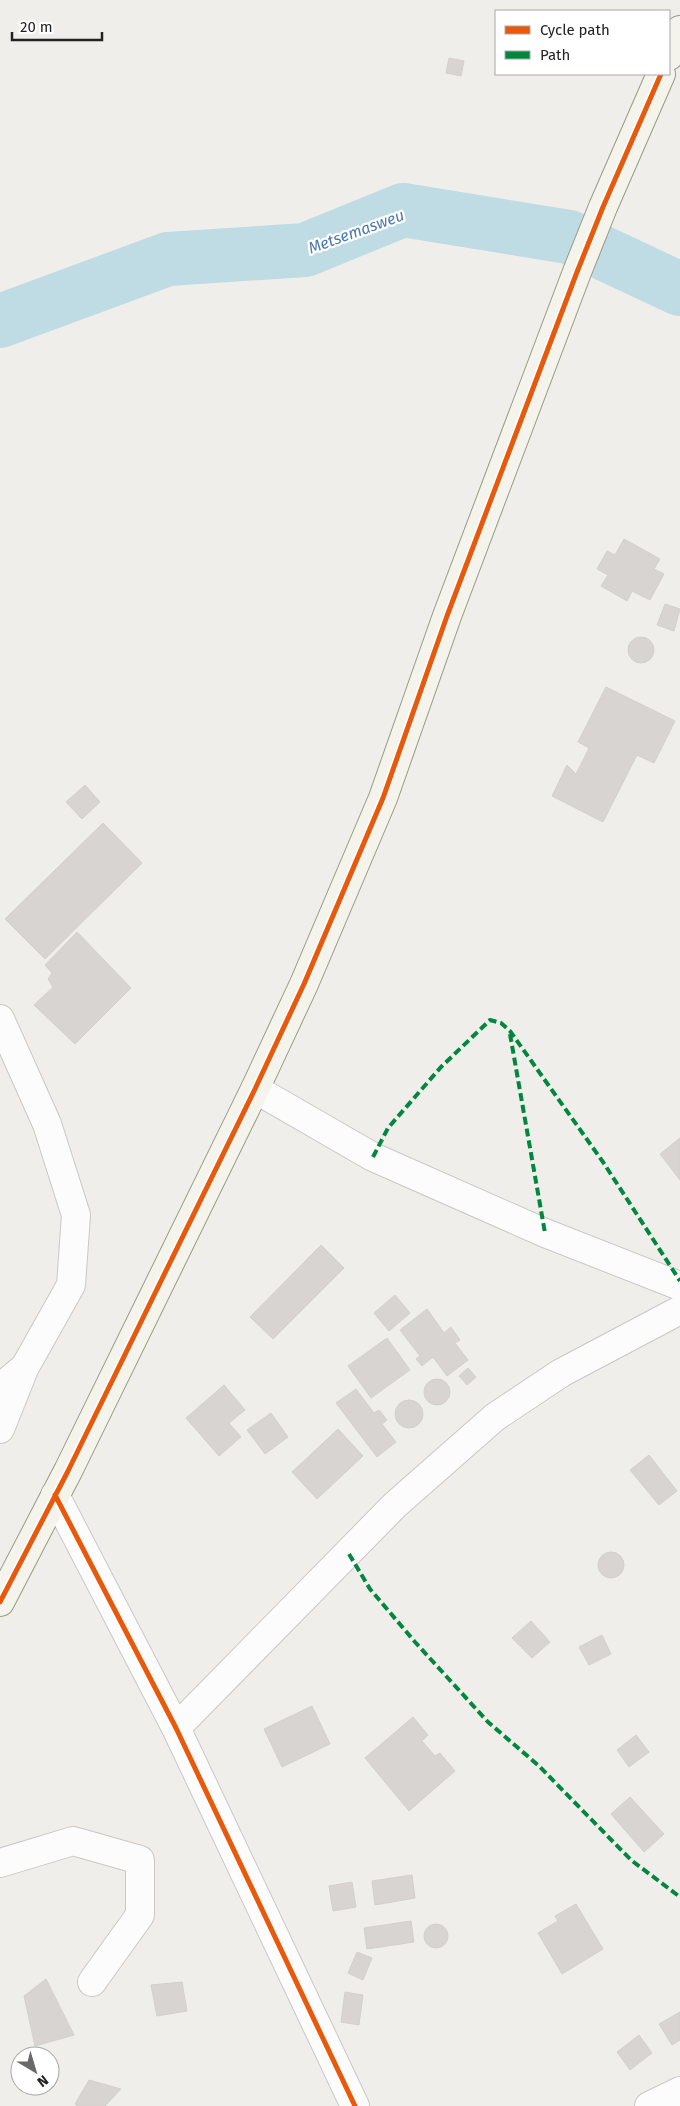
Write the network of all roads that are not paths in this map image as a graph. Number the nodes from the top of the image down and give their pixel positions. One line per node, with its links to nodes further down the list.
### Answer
1 (680, 30): 2 (street)
2 (670, 54)
3 (661, 75): 5 (street)
4 (0, 1019): 8 (street)
5 (255, 1089): 6 (street); 11 (street)
6 (680, 1286)
7 (680, 1310): 13 (street)
8 (25, 1367): 9 (street); 10 (street)
9 (0, 1388)
10 (0, 1429)
11 (55, 1495): 12 (street); 13 (street)
12 (0, 1602)
13 (176, 1728): 17 (street)
14 (0, 1863): 15 (street)
15 (92, 1982)
16 (680, 2091): 18 (street)
17 (355, 2106)
18 (649, 2106)

